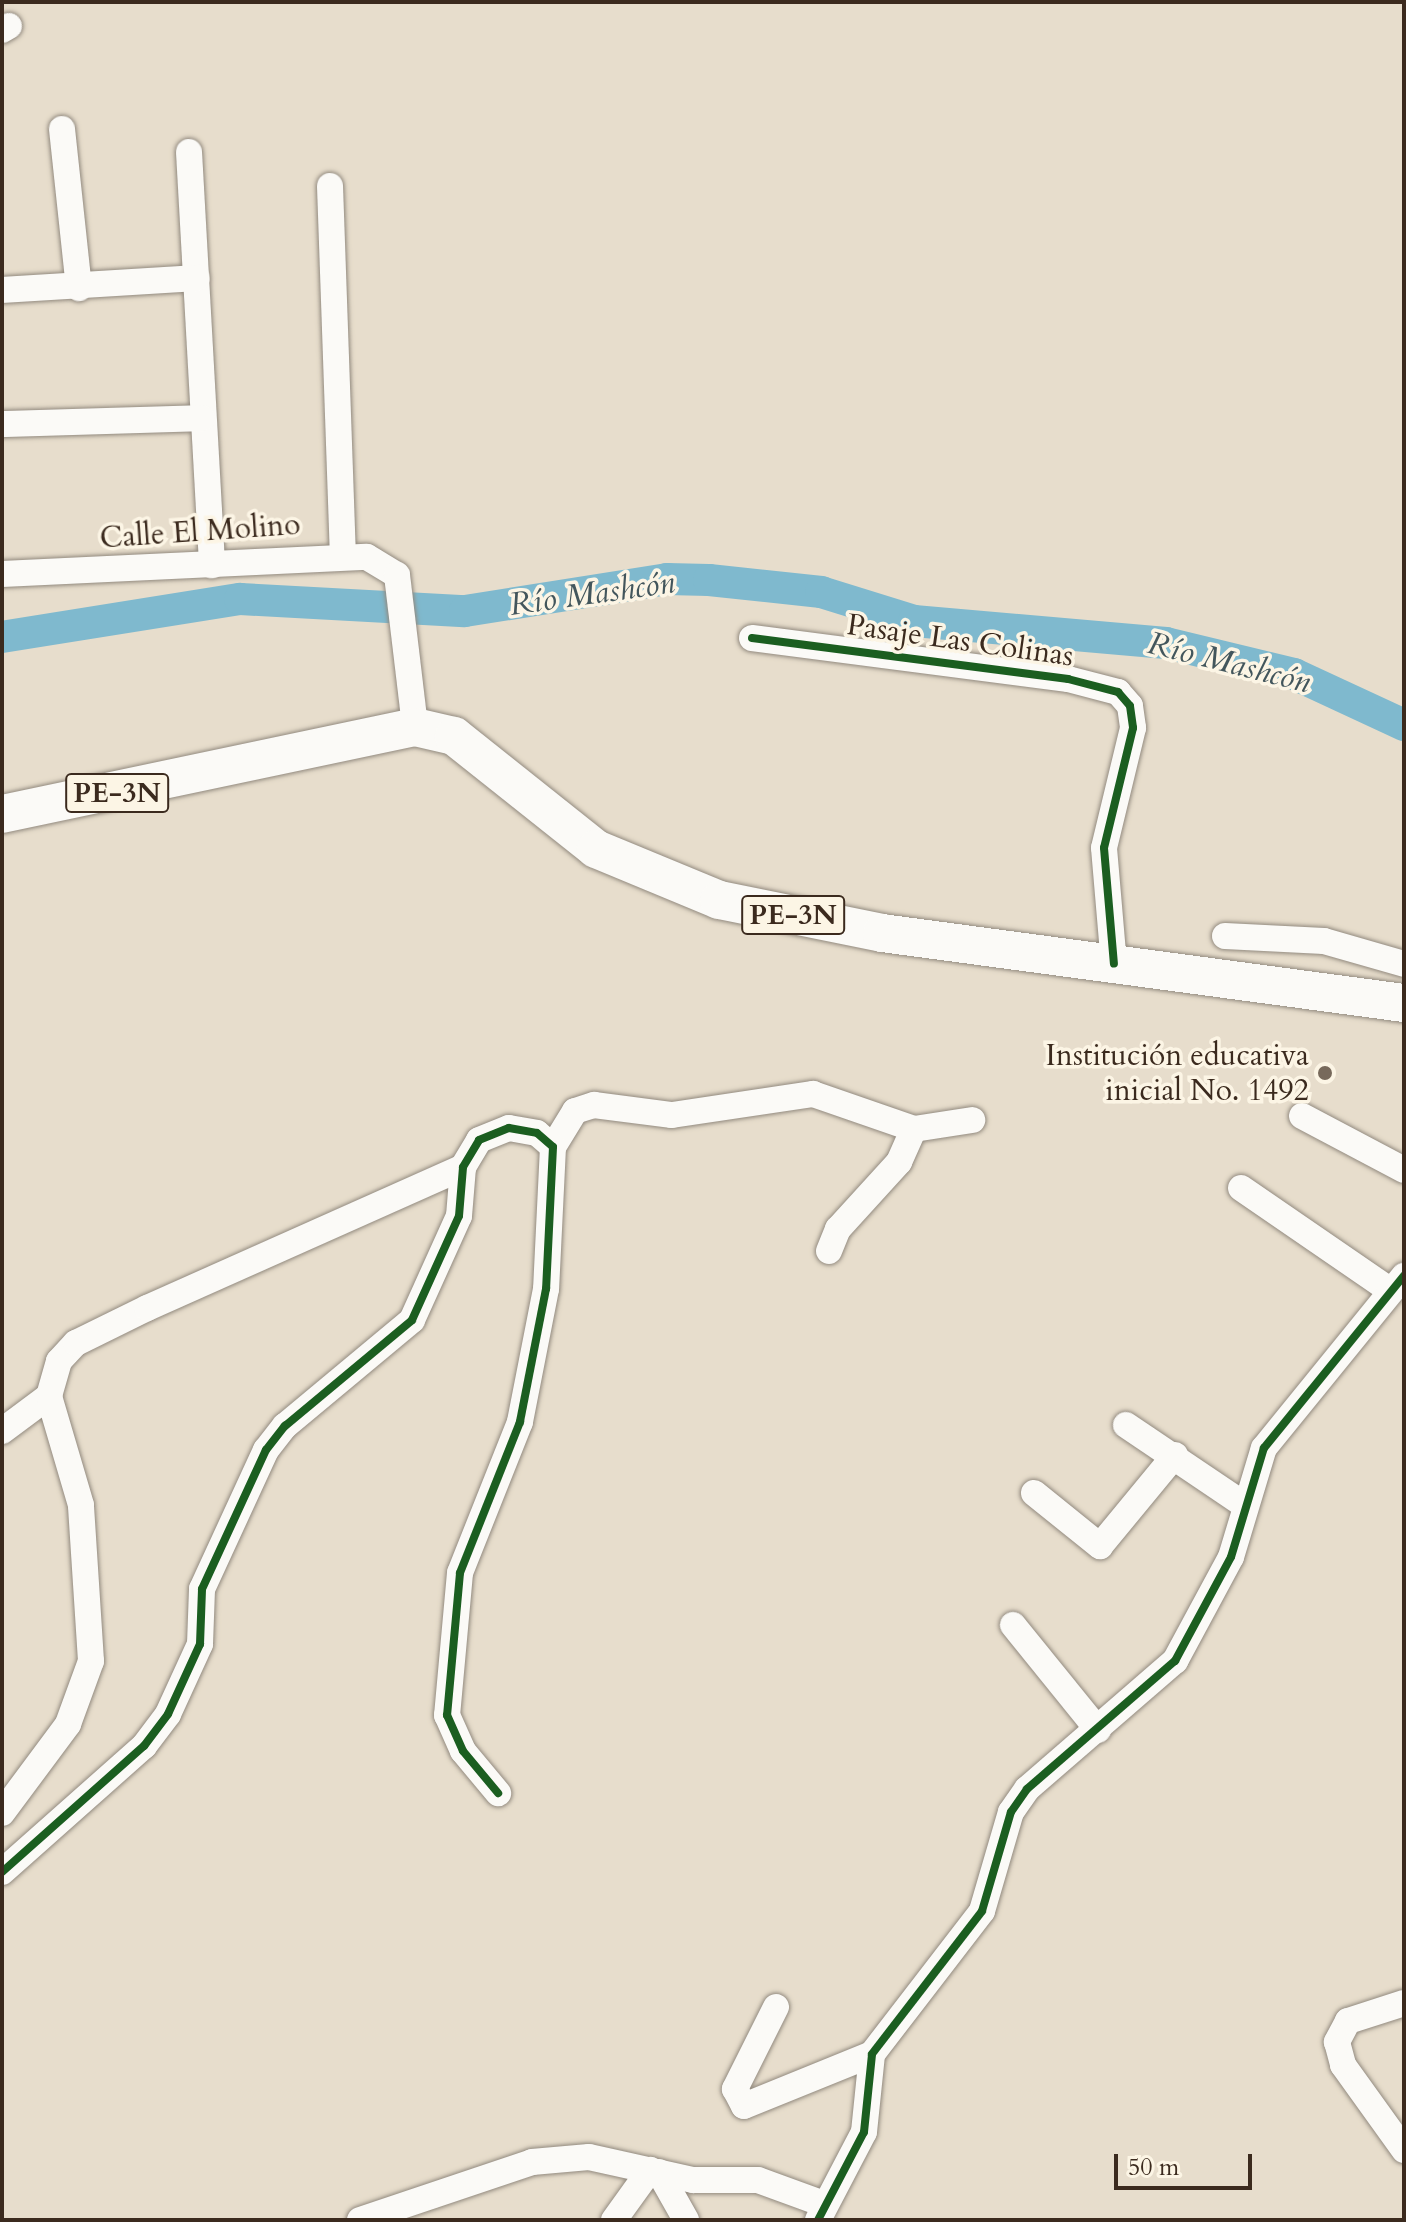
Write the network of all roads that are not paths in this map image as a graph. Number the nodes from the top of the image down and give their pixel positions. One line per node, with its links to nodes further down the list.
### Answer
1 (62, 129): 5 (street)
2 (189, 152): 4 (street)
3 (330, 186): 9 (street)
4 (197, 278): 5 (street); 7 (street)
5 (79, 288): 6 (street)
6 (2, 290)
7 (202, 418): 8 (street); 10 (street)
8 (2, 424)
9 (343, 554): 10 (street, Calle El Molino); 13 (street, Calle El Molino)
10 (212, 565): 11 (street, Calle El Molino)
11 (2, 574)
12 (752, 638): 16 (street, Pasaje Las Colinas)
13 (415, 727): 14 (highway, PE-3N); 16 (highway, PE-3N)
14 (2, 814)
15 (1225, 936): 17 (street)
16 (1114, 964): 18 (highway, PE-3N)
17 (1404, 964)
18 (1404, 1003)
19 (1302, 1116): 24 (street)
20 (972, 1120): 21 (street)
21 (914, 1129): 22 (street); 26 (street)
22 (553, 1147): 23 (street); 36 (street)
23 (463, 1167): 28 (street); 38 (street)
24 (1404, 1170)
25 (1241, 1188): 27 (street)
26 (829, 1251)
27 (1398, 1283): 33 (street)
28 (49, 1396): 30 (street); 37 (street)
29 (1126, 1425): 31 (street)
30 (2, 1431)
31 (1175, 1455): 32 (street); 33 (street)
32 (1034, 1493)
33 (1243, 1504): 35 (street)
34 (1013, 1625): 35 (street)
35 (1098, 1730): 41 (street)
36 (498, 1793)
37 (2, 1813)
38 (2, 1872)
39 (1404, 2003): 42 (street)
40 (776, 2007): 41 (street)
41 (872, 2054): 44 (street)
42 (1404, 2150)
43 (655, 2171): 44 (street); 45 (street); 48 (street); 49 (street)
44 (821, 2212)
45 (387, 2216): 46 (street); 47 (street)
46 (360, 2220)
47 (418, 2220)
48 (614, 2220)
49 (686, 2220)

